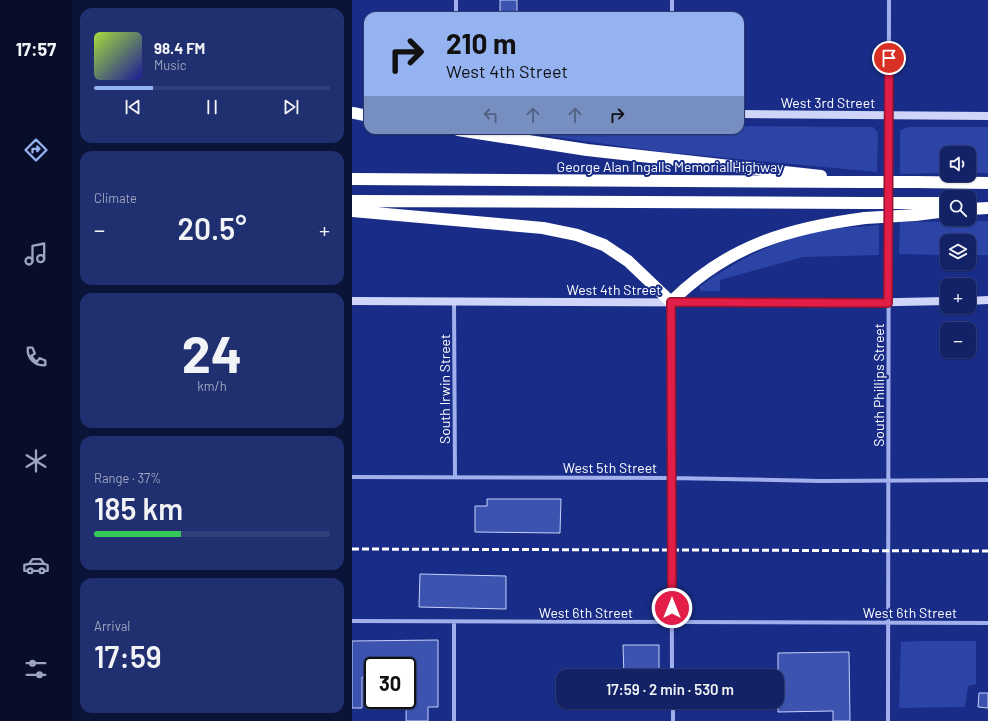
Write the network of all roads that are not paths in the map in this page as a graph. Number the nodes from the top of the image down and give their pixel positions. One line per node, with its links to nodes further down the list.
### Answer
1 (456, 0): 4 (street)
2 (672, 0): 5 (street)
3 (889, 0): 9 (street, South Phillips Street)
4 (456, 12)
5 (672, 12)
6 (353, 113): 7 (highway)
7 (364, 114)
8 (744, 114): 9 (main road, West 3rd Street)
9 (888, 115): 10 (main road, West 3rd Street); 30 (street, South Phillips Street)
10 (988, 116)
11 (484, 134): 13 (highway)
12 (352, 179): 13 (highway, George Alan Ingalls Memorial Highway)
13 (864, 183): 14 (highway, George Alan Ingalls Memorial Highway, bridge)
14 (988, 183)
15 (352, 201): 20 (highway, bridge)
16 (976, 203): 18 (highway)
17 (940, 204): 20 (highway)
18 (988, 204)
19 (988, 208): 21 (highway)
20 (915, 209): 23 (highway); 29 (highway, bridge)
21 (976, 209)
22 (352, 211): 29 (highway)
23 (940, 211)
24 (988, 300): 28 (main road)
25 (352, 301): 26 (main road, West 4th Street)
26 (454, 301): 29 (main road, West 4th Street); 31 (street, South Irwin Street)
27 (940, 301): 30 (main road, West 4th Street)
28 (976, 301)
29 (671, 302): 30 (main road, West 4th Street); 33 (street)
30 (888, 303): 34 (street, South Phillips Street)
31 (455, 476): 32 (street, West 5th Street); 33 (street, West 5th Street)
32 (352, 477)
33 (671, 478): 34 (street, West 5th Street); 38 (street)
34 (888, 480): 35 (street, West 5th Street); 39 (street, South Phillips Street)
35 (988, 480)
36 (352, 621): 37 (street, West 6th Street)
37 (454, 622): 38 (street, West 6th Street); 43 (street)
38 (673, 623): 39 (street, West 6th Street); 41 (street)
39 (888, 623): 40 (street, West 6th Street); 45 (street, South Phillips Street)
40 (988, 623)
41 (672, 669)
42 (673, 709): 44 (street)
43 (454, 721)
44 (673, 721)
45 (888, 721)

